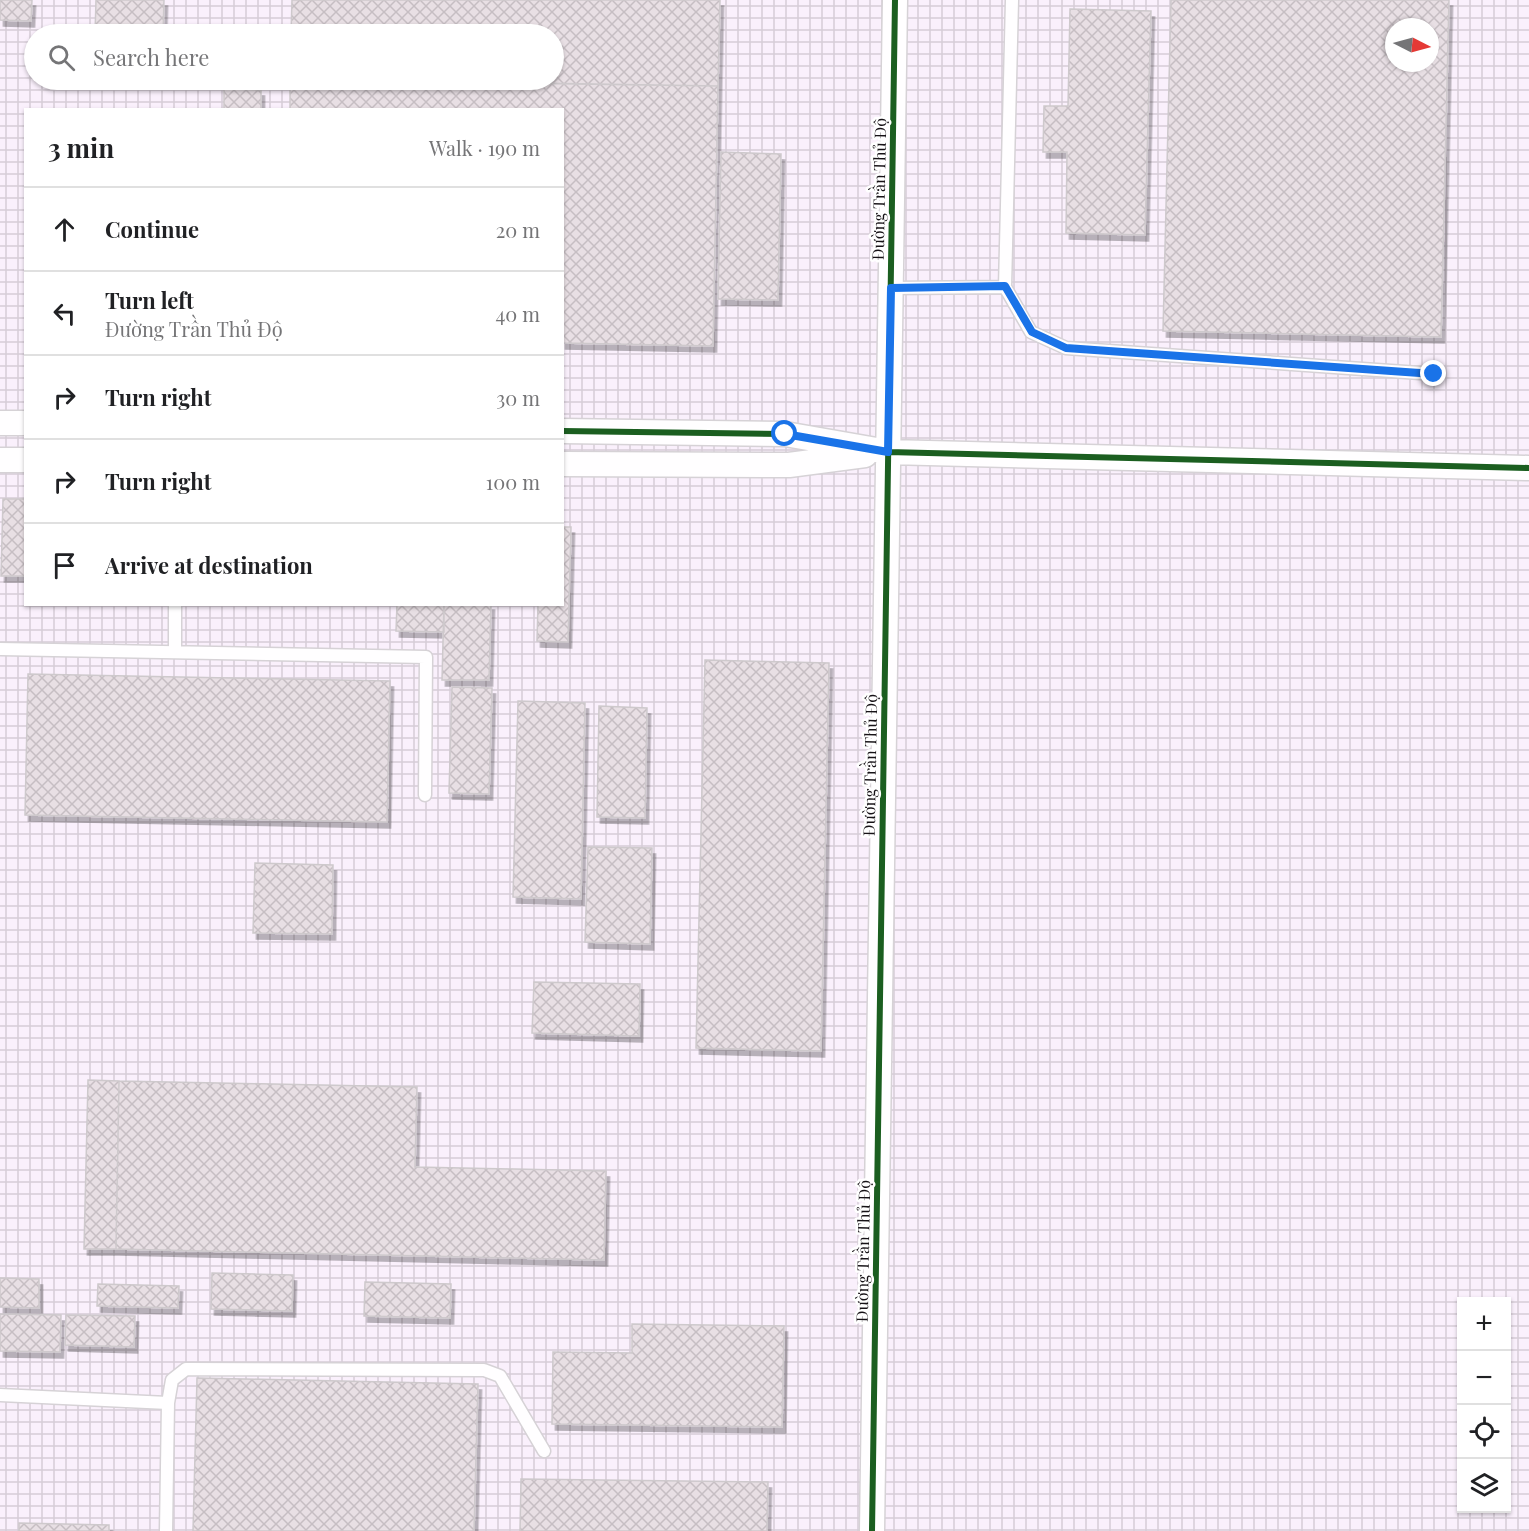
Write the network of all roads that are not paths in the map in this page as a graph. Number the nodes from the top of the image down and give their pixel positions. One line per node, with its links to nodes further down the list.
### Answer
1 (895, 0): 4 (street, Đường Trần Thủ Độ)
2 (1012, 0): 3 (lane)
3 (1005, 286): 4 (lane); 5 (lane)
4 (891, 288): 9 (street, Đường Trần Thủ Độ)
5 (1434, 374)
6 (0, 423): 7 (street)
7 (24, 423)
8 (564, 431): 9 (street)
9 (888, 452): 12 (street); 13 (street); 22 (street, Đường Trần Thủ Độ)
10 (0, 460): 11 (street)
11 (24, 460)
12 (564, 464)
13 (1529, 468)
14 (175, 606): 16 (lane)
15 (0, 649): 16 (lane)
16 (175, 652): 17 (lane)
17 (425, 795)
18 (0, 1395): 19 (lane)
19 (168, 1403): 20 (lane); 21 (lane)
20 (544, 1451)
21 (166, 1531)
22 (872, 1531)

